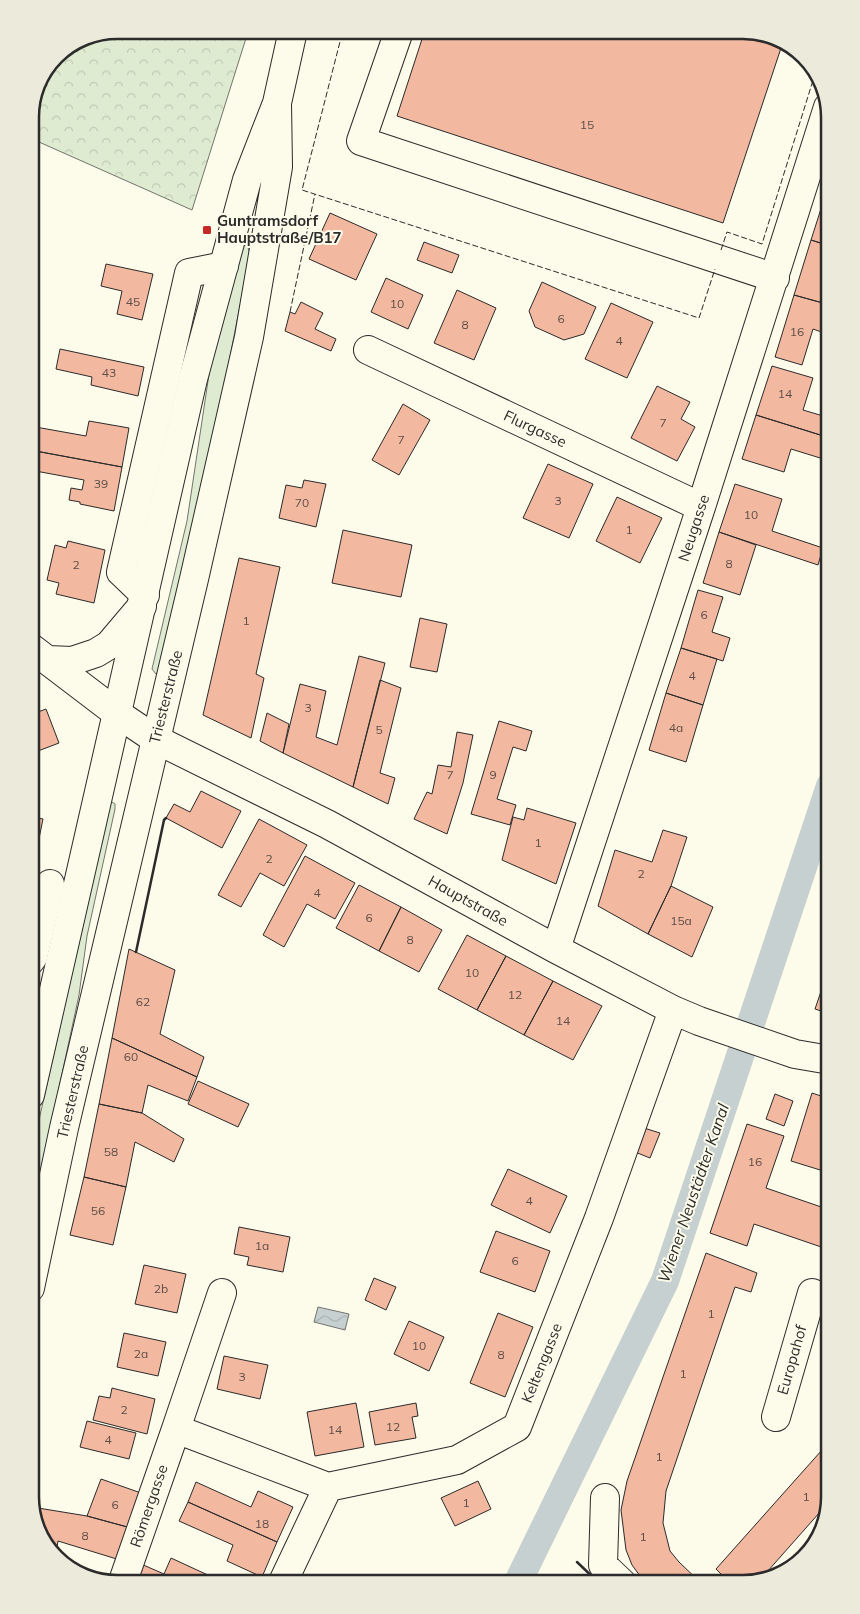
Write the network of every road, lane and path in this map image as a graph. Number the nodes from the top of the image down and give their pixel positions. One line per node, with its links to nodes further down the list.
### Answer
1 (291, 39): 3 (street, Triesterstraße)
2 (396, 39): 5 (street)
3 (277, 103): 8 (street, Triesterstraße); 11 (street, Triesterstraße)
4 (821, 130): 5 (street, Neugasse)
5 (775, 278): 7 (street, Neugasse)
6 (368, 350): 7 (street, Flurgasse)
7 (701, 507): 14 (street, Neugasse)
8 (144, 600): 9 (street); 10 (street, Triesterstraße)
9 (39, 654): 10 (street, Hauptstraße)
10 (118, 714): 11 (street, Hauptstraße); 16 (street, Triesterstraße)
11 (155, 738): 14 (street, Hauptstraße); 18 (street, Triesterstraße)
12 (50, 884): 13 (street)
13 (39, 931)
14 (556, 948): 15 (street, Hauptstraße)
15 (673, 1010): 17 (street, Hauptstraße); 23 (street, Keltengasse)
16 (39, 1056)
17 (821, 1058)
18 (39, 1225)
19 (222, 1293): 22 (street, Römergasse)
20 (821, 1296): 21 (street, Europahof)
21 (776, 1417)
22 (176, 1429): 23 (street); 25 (street, Römergasse)
23 (328, 1487): 26 (street)
24 (605, 1498): 27 (street)
25 (125, 1575)
26 (286, 1575)
27 (614, 1575)

